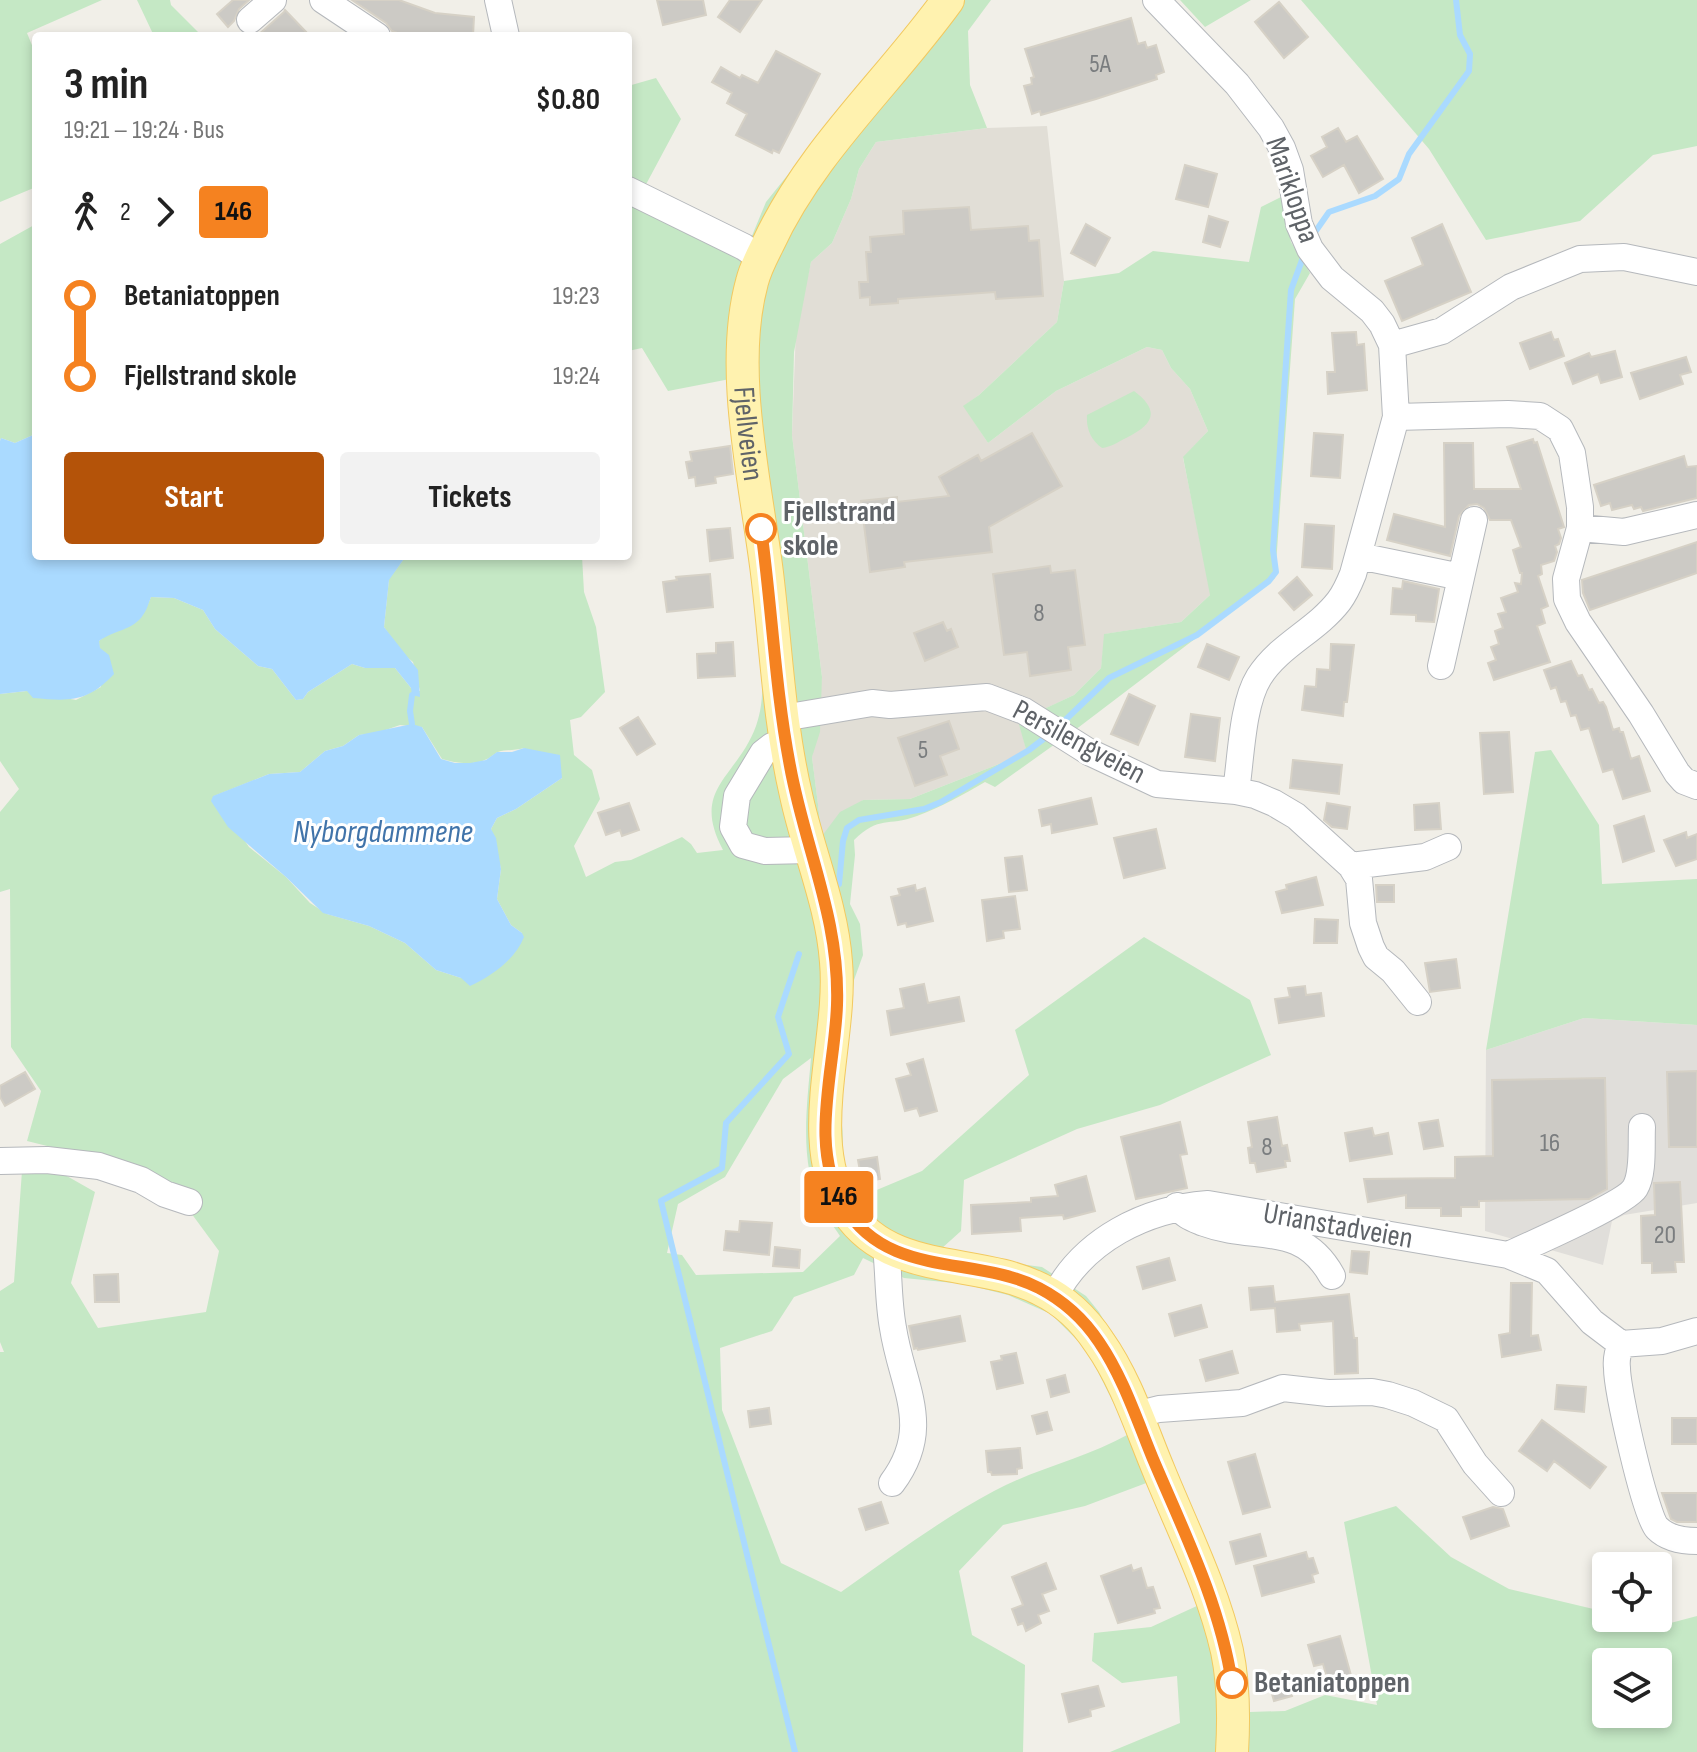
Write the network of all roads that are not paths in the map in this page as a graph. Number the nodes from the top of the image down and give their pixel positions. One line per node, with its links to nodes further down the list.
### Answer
1 (273, 0): 6 (street)
2 (323, 0): 7 (street)
3 (498, 0): 8 (street)
4 (948, 0): 10 (main road, Fjellveien)
5 (1156, 0): 12 (street, Marikloppa)
6 (250, 20)
7 (370, 32)
8 (505, 32)
9 (632, 192): 10 (street)
10 (761, 259): 20 (main road, Fjellveien)
11 (1697, 272): 12 (street)
12 (1392, 345): 13 (street, Marikloppa)
13 (1396, 417): 16 (street); 17 (street, Marikloppa)
14 (1697, 515): 16 (street)
15 (1474, 520): 18 (street)
16 (1580, 528): 21 (street)
17 (1359, 556): 18 (street); 22 (street, Marikloppa)
18 (1461, 577): 19 (street)
19 (1441, 666)
20 (784, 730): 22 (street, Persilengveien); 24 (main road, Fjellveien); 24 (street)
21 (1697, 786)
22 (1236, 791): 25 (street, Persilengveien)
23 (1448, 847): 25 (street)
24 (810, 850): 31 (main road, Fjellveien)
25 (1351, 866): 26 (street)
26 (1418, 1002)
27 (1642, 1127): 32 (street)
28 (0, 1161): 29 (street)
29 (189, 1202)
30 (1177, 1206): 32 (street, Urianstadveien); 33 (street); 34 (street, Urianstadveien)
31 (886, 1247): 34 (main road, Fjellveien); 40 (street)
32 (1508, 1255): 37 (street, Urianstadveien)
33 (1332, 1276)
34 (1054, 1297): 39 (main road, Fjellveien)
35 (1697, 1331): 36 (street)
36 (1662, 1341): 37 (street); 38 (street)
37 (1621, 1344): 42 (street)
38 (1697, 1351)
39 (1135, 1415): 41 (street); 43 (main road, Fjellveien)
40 (892, 1483)
41 (1501, 1493)
42 (1697, 1541)
43 (1232, 1752)

